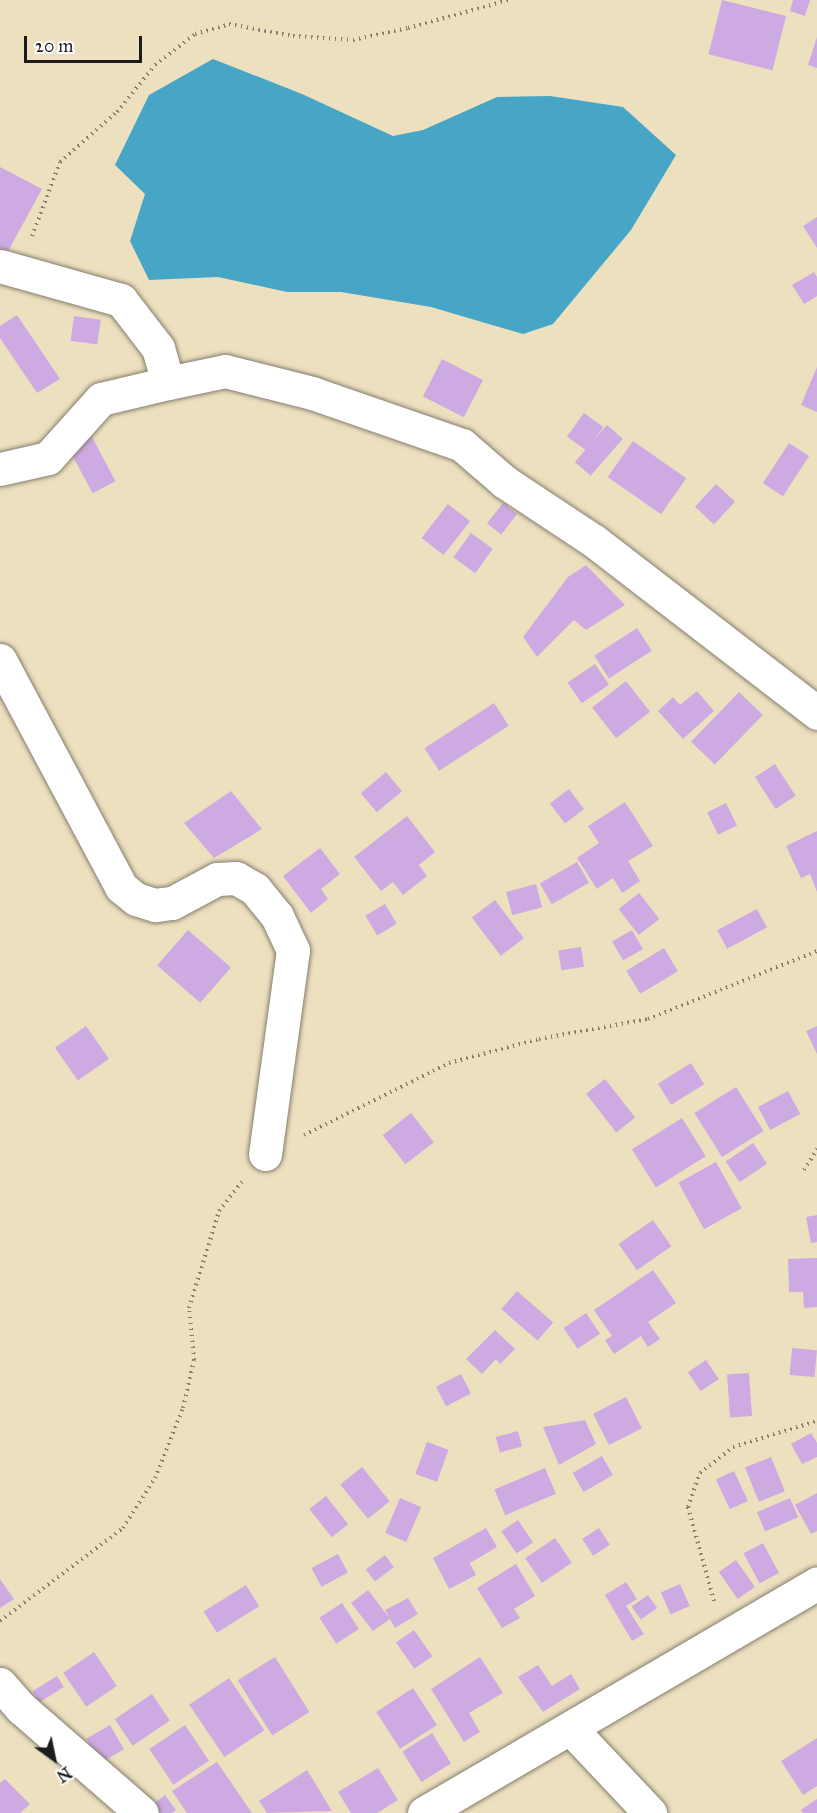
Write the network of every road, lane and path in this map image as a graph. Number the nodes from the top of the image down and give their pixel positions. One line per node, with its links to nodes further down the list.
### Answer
1 (509, 0): 2 (path)
2 (10, 269): 3 (street)
3 (168, 382): 4 (street); 6 (street)
4 (0, 469)
5 (0, 660): 9 (street)
6 (817, 713)
7 (817, 951): 9 (path)
8 (817, 1149): 10 (path)
9 (265, 1154): 13 (path)
10 (804, 1170)
11 (817, 1421): 14 (path)
12 (817, 1583): 14 (street)
13 (0, 1621)
14 (724, 1637): 16 (street)
15 (0, 1684): 17 (street)
16 (570, 1728): 18 (street); 19 (street)
17 (142, 1813)
18 (424, 1813)
19 (650, 1813)

